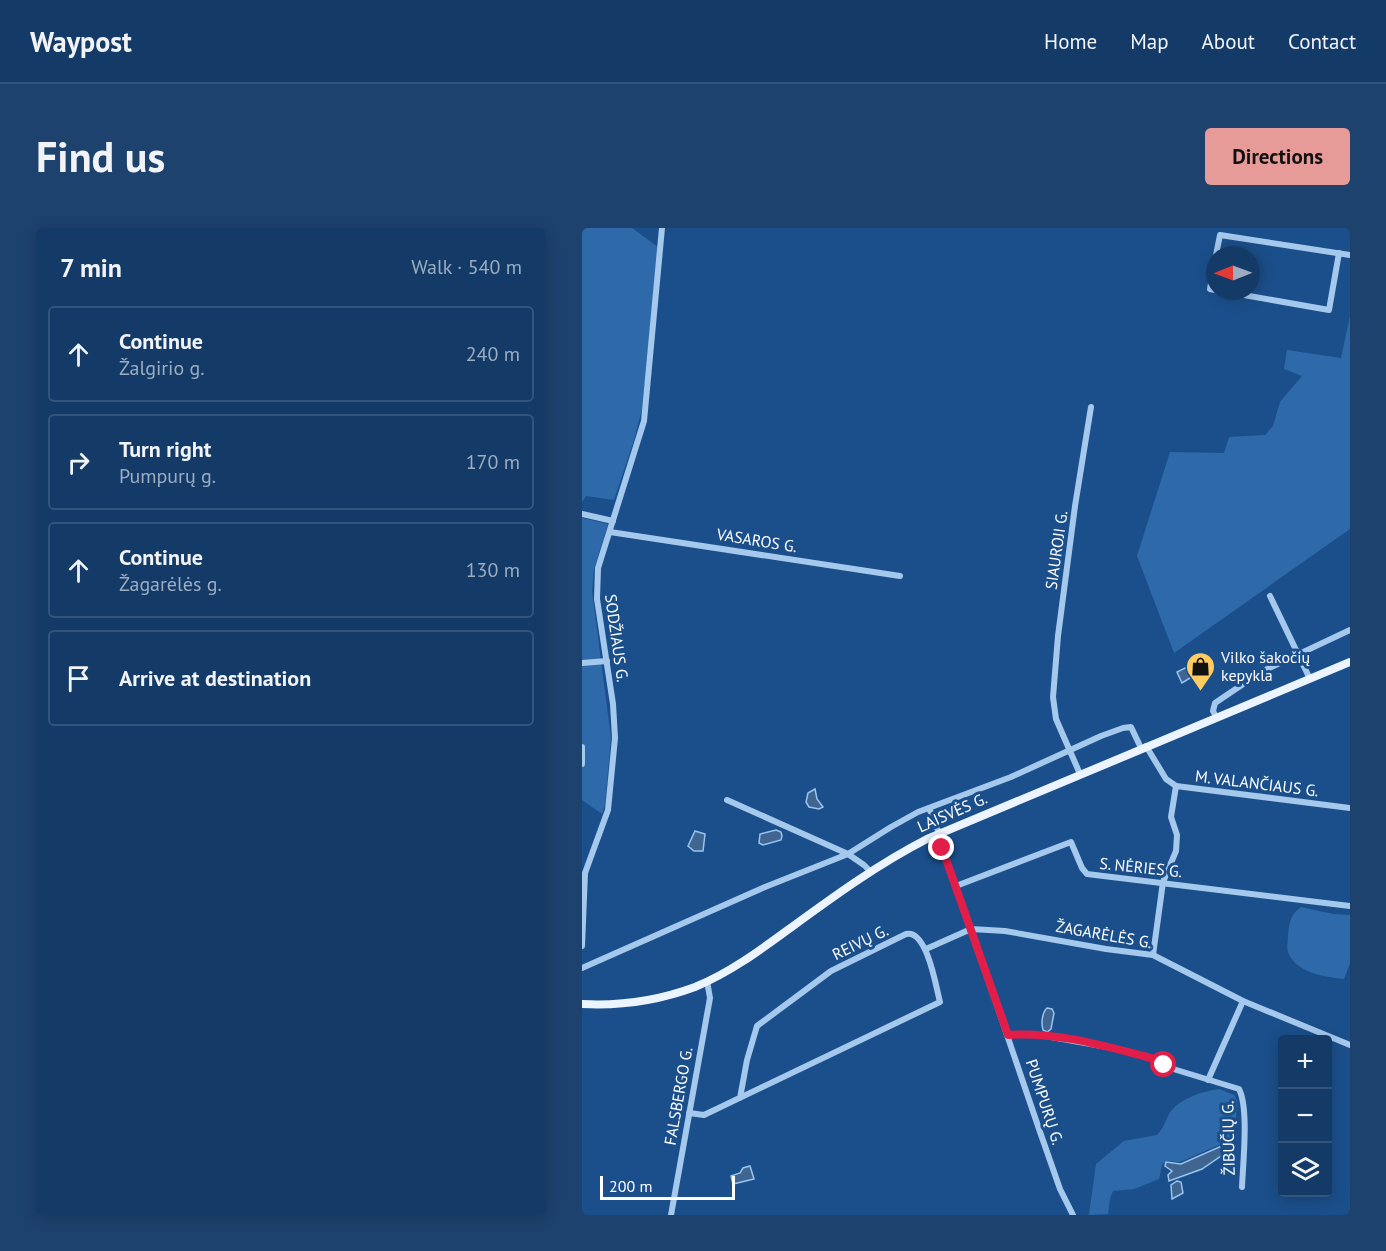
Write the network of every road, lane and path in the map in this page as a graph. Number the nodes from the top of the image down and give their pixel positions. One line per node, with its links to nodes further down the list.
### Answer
1 (662, 228): 8 (street, SODŽIAUS G.)
2 (1218, 246): 3 (street)
3 (1339, 254): 4 (street); 5 (street)
4 (1350, 255)
5 (1260, 298)
6 (1091, 407): 21 (street, SIAUROJI G.)
7 (582, 514): 8 (street)
8 (613, 521): 9 (street, SODŽIAUS G.)
9 (610, 532): 10 (street, VASAROS G.); 14 (street, SODŽIAUS G.)
10 (900, 576)
11 (1270, 596): 13 (street)
12 (1350, 630): 13 (street)
13 (1299, 654): 17 (street); 18 (street)
14 (607, 661): 16 (street); 35 (street, SODŽIAUS G.)
15 (1350, 662): 17 (main road, LAISVĖS G.)
16 (582, 663)
17 (1310, 679): 18 (main road, LAISVĖS G.)
18 (1216, 717): 20 (main road, LAISVĖS G.)
19 (582, 747): 22 (street)
20 (1143, 747): 21 (street, M. VALANČIAUS G.); 23 (main road, LAISVĖS G.); 24 (street, M. VALANČIAUS G.)
21 (1070, 751): 23 (street, SIAUROJI G.); 26 (street)
22 (582, 764)
23 (1080, 774): 28 (main road, LAISVĖS G.)
24 (1176, 786): 27 (street, M. VALANČIAUS G.); 31 (street)
25 (727, 800): 29 (street)
26 (928, 808): 28 (street); 29 (street)
27 (1350, 808)
28 (938, 834): 30 (main road, LAISVĖS G.); 32 (street)
29 (848, 854): 30 (street); 38 (street)
30 (871, 872): 39 (main road, LAISVĖS G.)
31 (1163, 882): 32 (street, S. NĖRIES G.); 33 (street, S. NĖRIES G.); 37 (street)
32 (956, 886): 34 (street)
33 (1350, 906)
34 (971, 929): 36 (street); 37 (street, ŽAGARĖLĖS G.); 42 (street, PUMPURŲ G.)
35 (582, 946)
36 (926, 949): 45 (street); 45 (street, REIVŲ G.)
37 (1153, 955): 40 (street, ŽAGARĖLĖS G.)
38 (582, 968)
39 (707, 981): 41 (main road, LAISVĖS G.); 46 (street, FALSBERGO G.)
40 (1243, 1002): 43 (street, ŽAGARĖLĖS G.); 44 (street)
41 (582, 1004)
42 (1008, 1035): 44 (street); 49 (street, PUMPURŲ G.)
43 (1350, 1045)
44 (1208, 1080): 47 (street, ŽIBUČIŲ G.)
45 (740, 1098): 46 (street)
46 (689, 1113): 48 (street, FALSBERGO G.)
47 (1242, 1187)
48 (671, 1215)
49 (1072, 1215)

